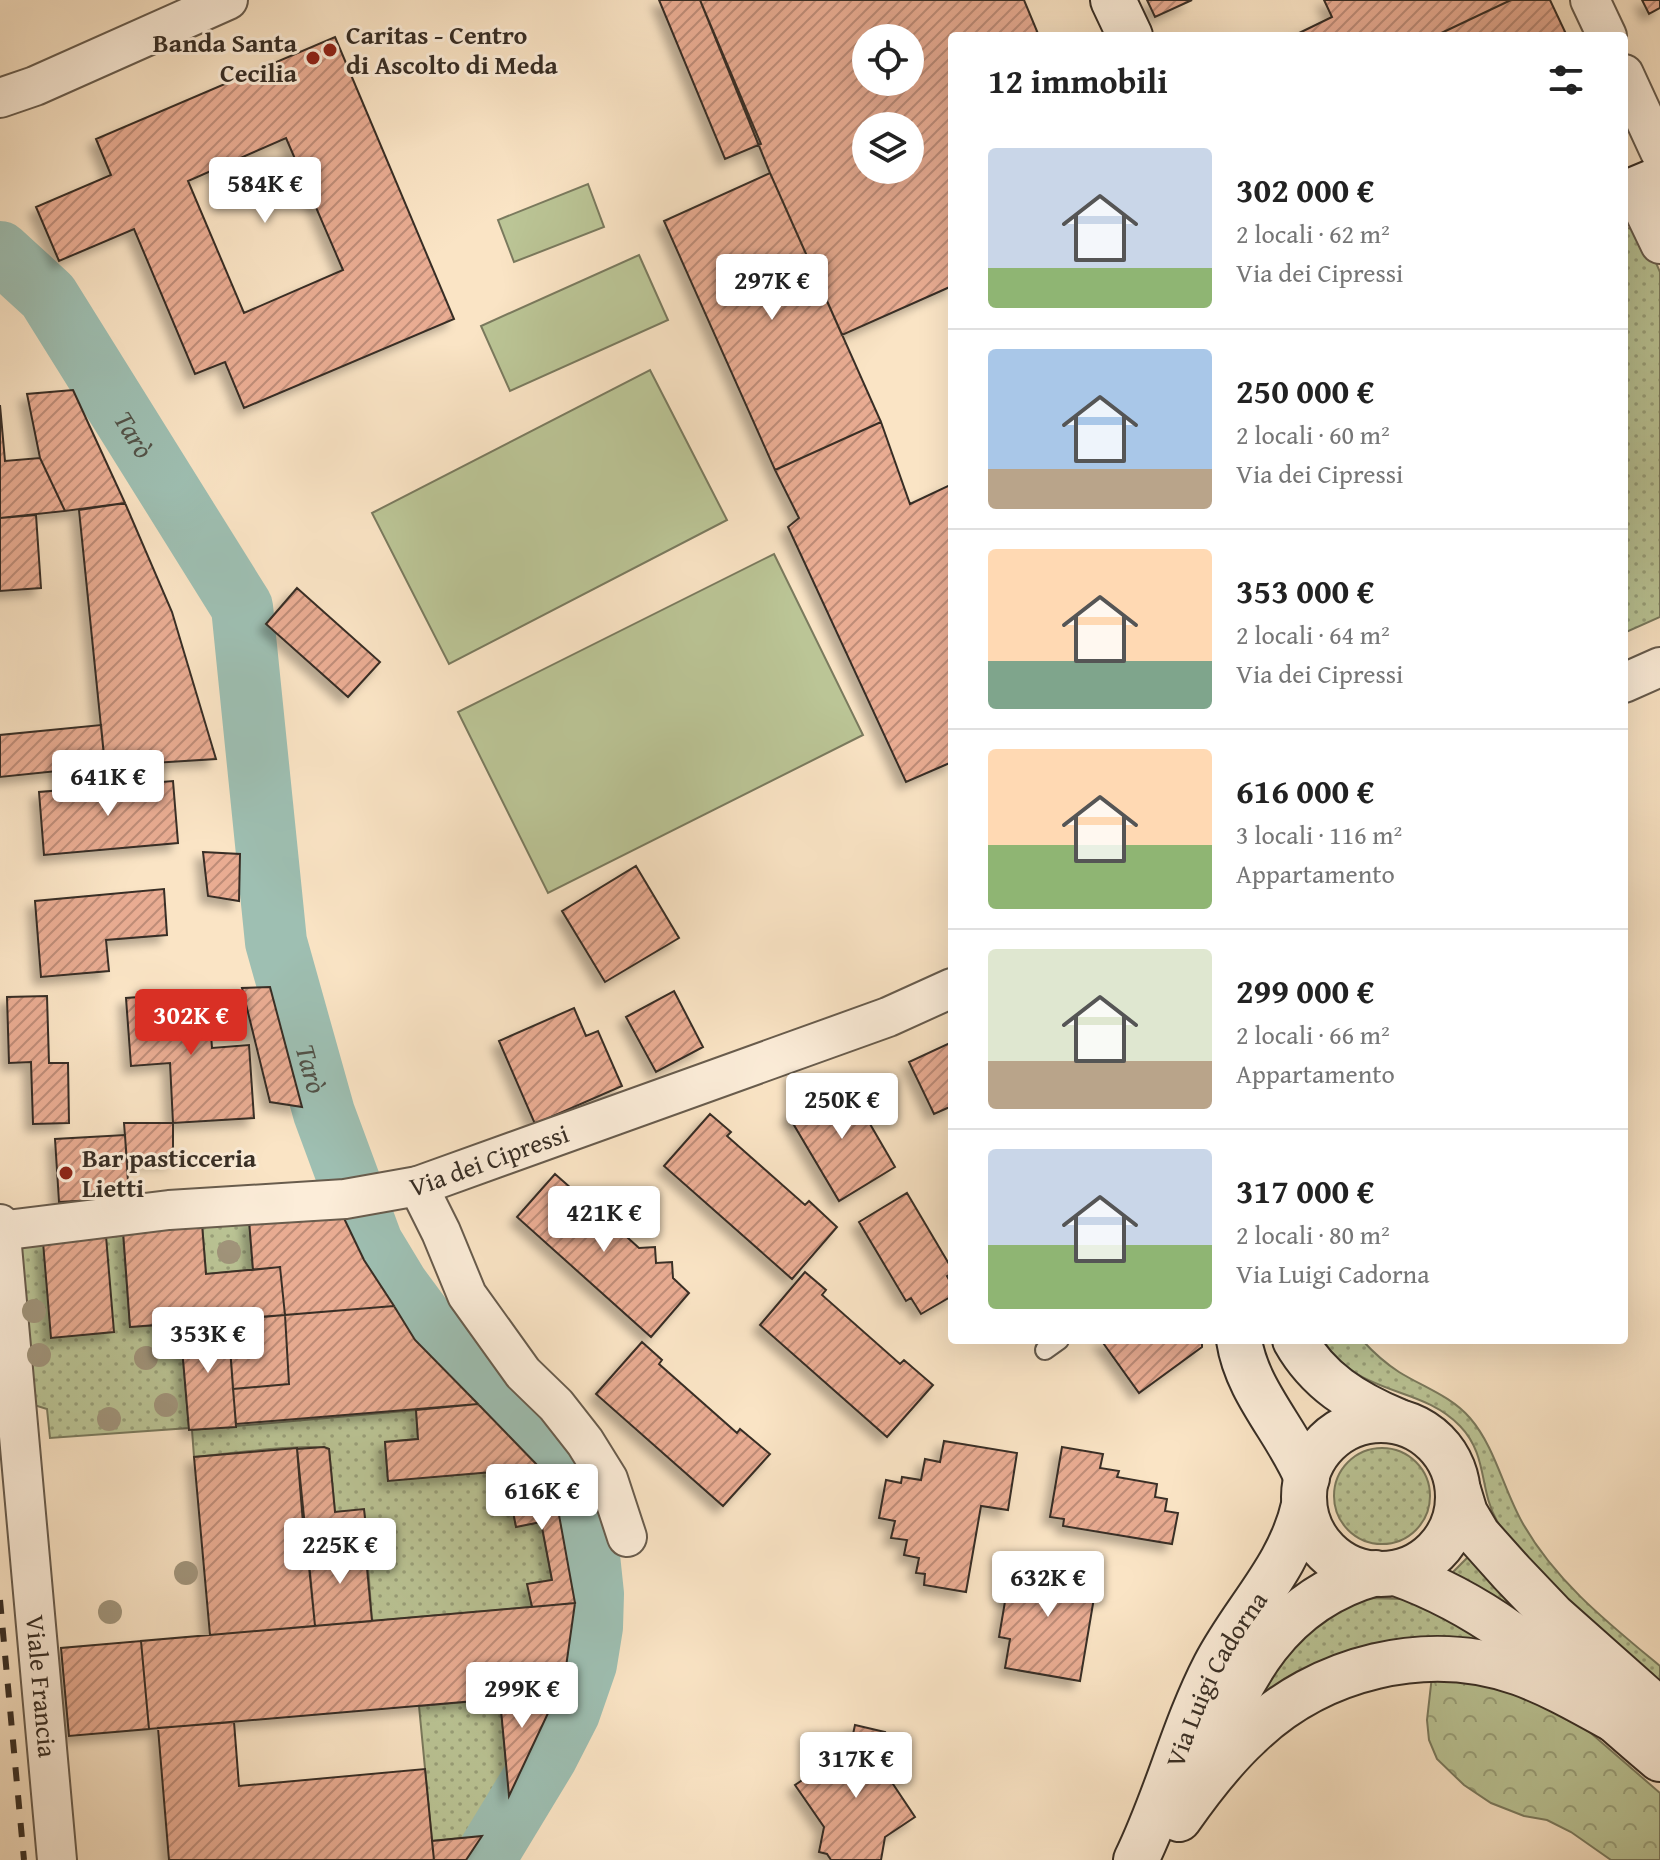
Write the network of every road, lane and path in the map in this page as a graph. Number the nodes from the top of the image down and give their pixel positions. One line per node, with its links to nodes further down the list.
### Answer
1 (228, 0): 7 (street)
2 (1113, 0): 4 (street)
3 (1590, 0): 5 (street)
4 (1128, 32)
5 (1605, 32)
6 (1628, 83): 8 (street)
7 (17, 92)
8 (1660, 152)
9 (1639, 188): 10 (street)
10 (1660, 244)
11 (1660, 667): 12 (street)
12 (1628, 681)
13 (948, 990): 14 (street, Via dei Cipressi)
14 (418, 1186): 16 (street, Via dei Cipressi); 22 (street)
15 (0, 1224): 16 (street, Viale Francia)
16 (0, 1231): 28 (street, Viale Francia)
17 (1240, 1344): 21 (street)
18 (1297, 1344): 19 (street)
19 (1397, 1421): 20 (street); 21 (street)
20 (1458, 1490): 23 (street); 24 (street)
21 (1306, 1491): 23 (street); 29 (street, Via Luigi Cadorna)
22 (627, 1537)
23 (1386, 1573): 25 (street); 27 (street, Via Luigi Cadorna)
24 (1660, 1711)
25 (1613, 1719): 26 (street); 27 (street)
26 (1660, 1759)
27 (1179, 1819): 30 (street, Via Luigi Cadorna)
28 (57, 1860)
29 (1136, 1860)
30 (1150, 1860)

